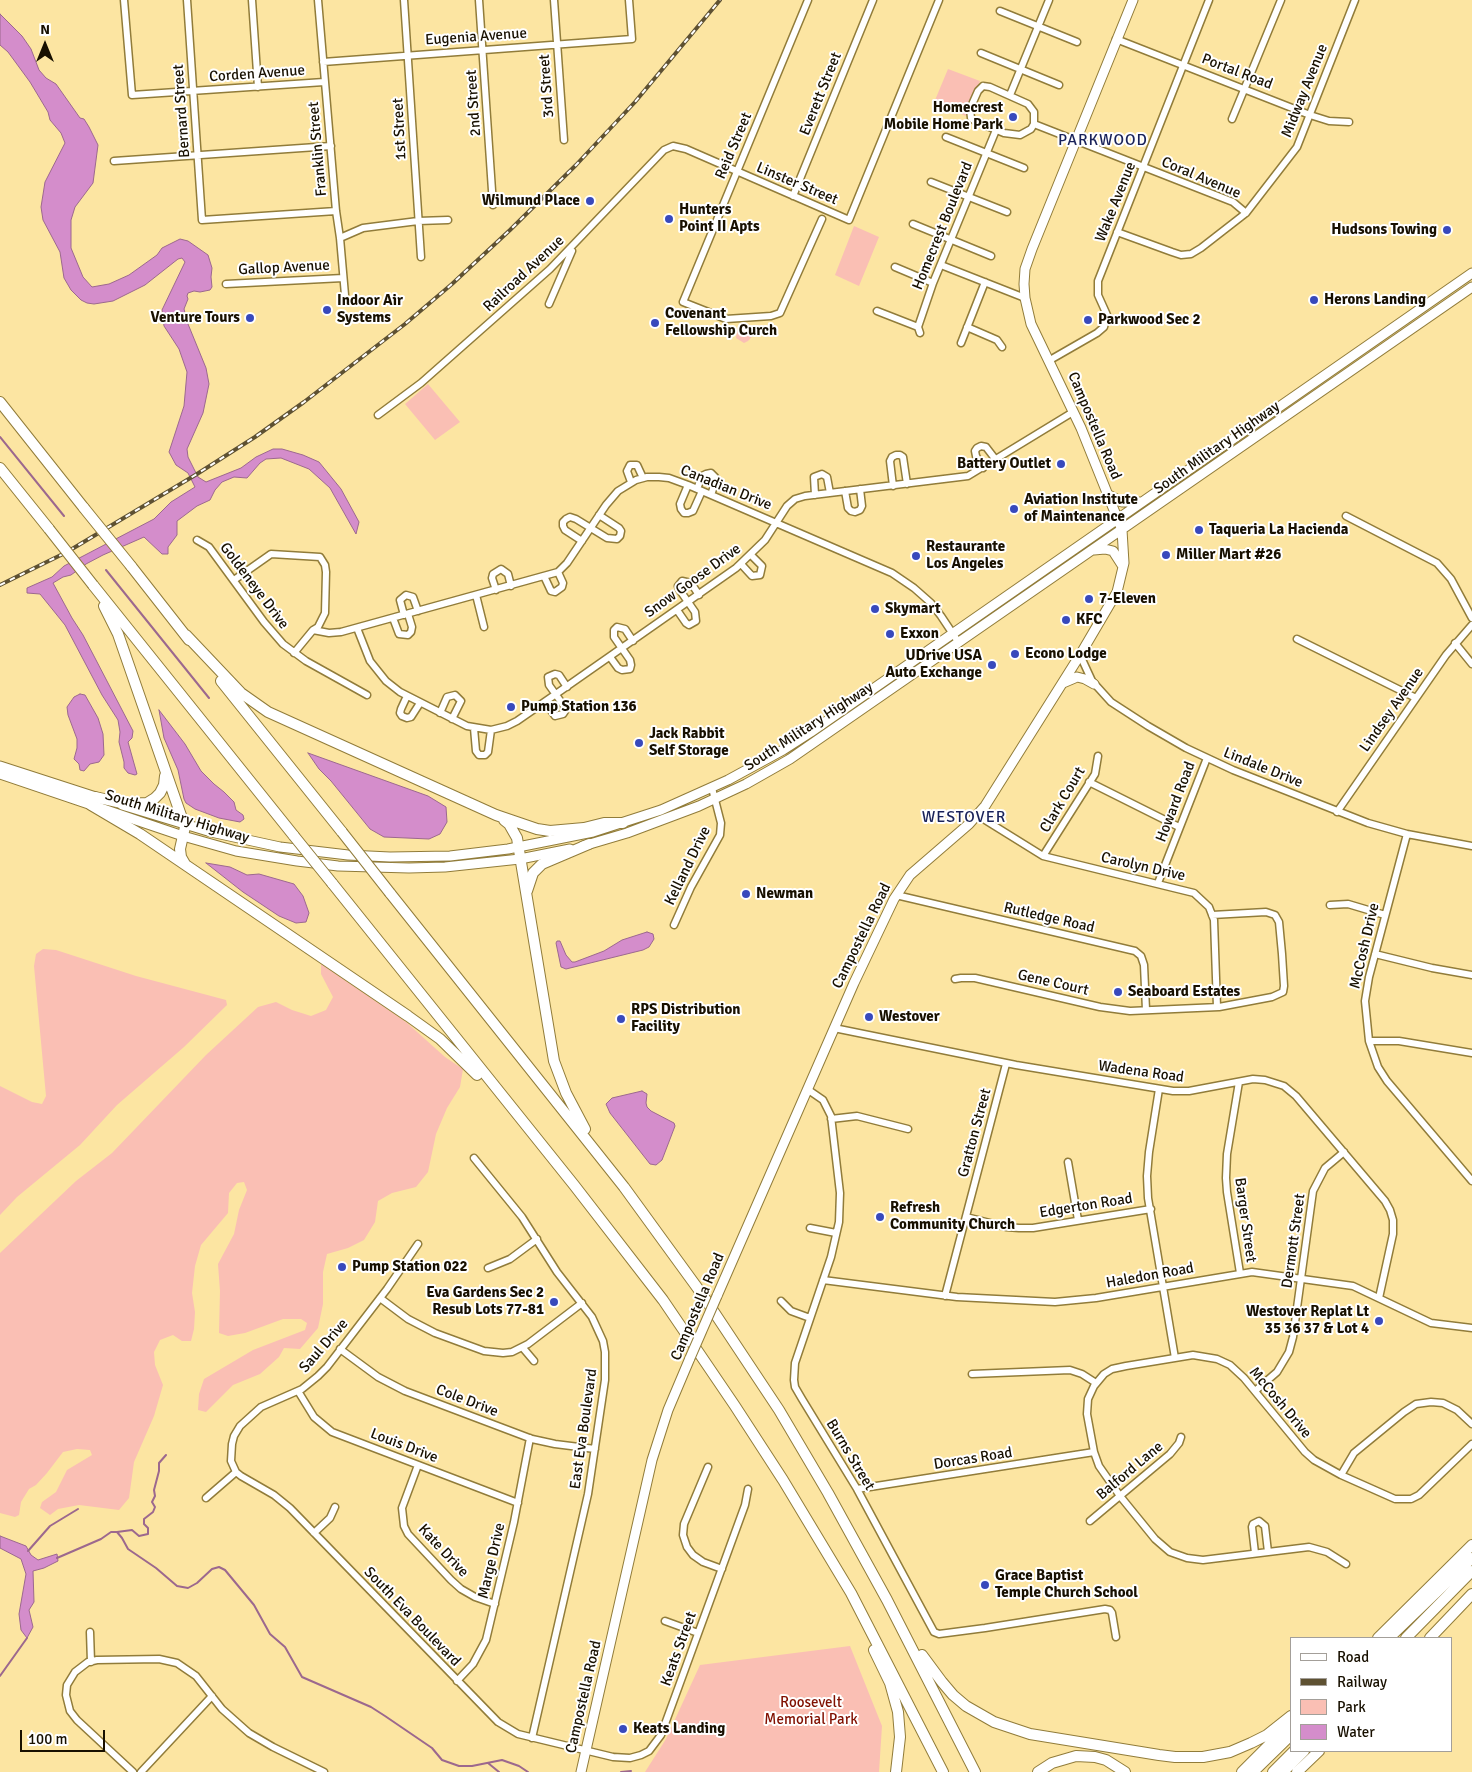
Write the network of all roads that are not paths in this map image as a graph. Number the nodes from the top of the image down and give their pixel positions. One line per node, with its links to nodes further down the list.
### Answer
1 (124, 0): 32 (street, Corden Avenue)
2 (187, 0): 32 (street, Bernard Street)
3 (252, 0): 30 (street)
4 (318, 0): 25 (street, Franklin Street)
5 (404, 0): 24 (street, 1st Street)
6 (479, 0): 22 (street, 2nd Street)
7 (554, 0): 21 (street, 3rd Street)
8 (629, 0): 21 (street, Eugenia Avenue)
9 (808, 0): 49 (street, Reid Street)
10 (873, 0): 51 (street, Everett Street)
11 (939, 0): 51 (street, Linster Street)
12 (1049, 0): 18 (street)
13 (1133, 0): 19 (main road, Campostella Road)
14 (1209, 0): 26 (street, Wake Avenue)
15 (1281, 0): 31 (street)
16 (1355, 0): 34 (street, Midway Avenue)
17 (1000, 11): 18 (street)
18 (1038, 26): 20 (street); 27 (street)
19 (1116, 39): 26 (street, Portal Road); 41 (main road, Campostella Road)
20 (1077, 42)
21 (557, 45): 22 (street, Eugenia Avenue); 40 (street, 3rd Street)
22 (483, 50): 24 (street, Eugenia Avenue); 53 (street, 2nd Street)
23 (981, 53): 27 (street)
24 (408, 54): 25 (street, Eugenia Avenue); 59 (street, 1st Street)
25 (323, 62): 28 (street, Franklin Street)
26 (1183, 64): 31 (street, Portal Road); 47 (street, Wake Avenue)
27 (1020, 70): 29 (street); 33 (street)
28 (324, 82): 30 (street, Corden Avenue); 42 (street, Franklin Street)
29 (1059, 85)
30 (258, 87): 32 (street, Corden Avenue)
31 (1246, 88): 34 (street, Portal Road); 35 (street)
32 (194, 91): 45 (street, Bernard Street)
33 (1010, 95): 37 (street); 38 (street)
34 (1310, 114): 36 (street, Portal Road); 56 (street, Midway Avenue)
35 (1232, 120)
36 (1349, 122)
37 (1034, 124): 38 (street); 41 (street, Coral Avenue)
38 (996, 130): 44 (street, Homecrest Boulevard)
39 (946, 138): 44 (street)
40 (564, 140)
41 (1076, 140): 47 (street, Coral Avenue); 76 (main road, Campostella Road)
42 (331, 146): 45 (street); 54 (street, Franklin Street)
43 (679, 148): 49 (street, Linster Street); 64 (street, Railroad Avenue)
44 (986, 154): 48 (street); 52 (street, Homecrest Boulevard)
45 (198, 156): 46 (street); 54 (street, Bernard Street)
46 (114, 161)
47 (1144, 167): 56 (street, Coral Avenue); 61 (street, Wake Avenue)
48 (1024, 168)
49 (737, 172): 51 (street, Linster Street); 57 (street, Reid Street)
50 (931, 182): 52 (street)
51 (793, 196)
52 (969, 197): 55 (street); 63 (street, Homecrest Boulevard)
53 (492, 205)
54 (336, 211): 62 (street, Franklin Street)
55 (1007, 212)
56 (1246, 213): 61 (street, Midway Avenue)
57 (822, 219)
58 (448, 220): 59 (street)
59 (418, 221): 62 (street); 66 (street, 1st Street)
60 (912, 224): 63 (street)
61 (1118, 232): 82 (street, Wake Avenue)
62 (340, 238): 70 (street, Franklin Street)
63 (951, 240): 65 (street); 67 (street, Homecrest Boulevard)
64 (574, 245): 77 (street); 85 (street, Railroad Avenue)
65 (991, 256)
66 (420, 257)
67 (941, 265): 71 (street, Homecrest Boulevard); 72 (street)
68 (895, 267): 71 (street)
69 (1472, 273): 101 (main road, South Military Highway)
70 (343, 278): 73 (street, Gallop Avenue); 75 (street, Franklin Street)
71 (933, 282): 78 (street, Homecrest Boulevard)
72 (985, 282): 76 (street); 79 (street)
73 (226, 284)
74 (1472, 287): 107 (main road, South Military Highway)
75 (345, 295)
76 (1025, 298): 82 (main road, Campostella Road)
77 (549, 304)
78 (877, 311)
79 (967, 327): 80 (street); 81 (street)
80 (961, 344)
81 (1002, 347)
82 (1050, 360): 84 (main road, Campostella Road)
83 (0, 402): 133 (highway, bridge)
84 (1073, 412): 86 (street, Snow Goose Drive); 100 (main road, Campostella Road)
85 (378, 415)
86 (996, 460): 88 (street, Snow Goose Drive); 88 (street)
87 (0, 468): 117 (highway, bridge)
88 (983, 468): 91 (street, Snow Goose Drive)
89 (643, 478): 90 (street, Canadian Drive); 90 (street); 92 (street, Canadian Drive)
90 (631, 482): 102 (street, Canadian Drive)
91 (907, 484): 93 (street, Snow Goose Drive); 93 (street)
92 (688, 485): 95 (street, Canadian Drive); 95 (street)
93 (893, 486): 94 (street, Snow Goose Drive)
94 (860, 489): 96 (street, Snow Goose Drive); 96 (street)
95 (699, 490): 98 (street, Canadian Drive); 98 (street)
96 (845, 491): 97 (street, Snow Goose Drive)
97 (830, 493): 99 (street, Snow Goose Drive); 99 (street)
98 (711, 495): 105 (street, Canadian Drive)
99 (815, 495): 105 (street, Snow Goose Drive)
100 (1109, 495): 101 (main road); 104 (main road, Campostella Road)
101 (1143, 502): 104 (main road, South Military Highway)
102 (599, 515): 106 (street, Canadian Drive); 106 (street)
103 (1346, 516): 127 (street)
104 (1118, 519): 107 (main road, Campostella Road); 132 (main road, South Military Highway)
105 (777, 522): 111 (street, Snow Goose Drive); 132 (street, Canadian Drive)
106 (590, 529): 109 (street, Canadian Drive); 109 (street)
107 (1122, 530): 110 (main road, South Military Highway); 113 (main road, Campostella Road)
108 (197, 540): 116 (street, Goldeneye Drive)
109 (582, 542): 114 (street, Canadian Drive)
110 (1092, 551): 113 (main road); 136 (main road, South Military Highway)
111 (751, 555): 112 (street, Snow Goose Drive); 112 (street)
112 (740, 564): 120 (street, Snow Goose Drive)
113 (1123, 568): 140 (main road, Campostella Road)
114 (558, 572): 115 (street); 115 (street)
115 (544, 576): 118 (street)
116 (234, 580): 131 (street); 139 (street, Goldeneye Drive)
117 (93, 585): 159 (highway); 207 (highway, bridge)
118 (511, 586): 119 (street); 119 (street)
119 (496, 590): 121 (street)
120 (699, 595): 122 (street, Snow Goose Drive); 122 (street)
121 (476, 596): 124 (street); 129 (street)
122 (688, 603): 123 (street, Snow Goose Drive); 123 (street)
123 (677, 610): 135 (street, Snow Goose Drive)
124 (418, 611): 125 (street); 125 (street)
125 (406, 615): 126 (street); 126 (street)
126 (394, 618): 130 (street)
127 (1472, 618)
128 (1472, 625): 137 (street, Lindsey Avenue)
129 (484, 627)
130 (357, 628): 131 (street); 148 (street, Snow Goose Drive)
131 (313, 630): 139 (street)
132 (953, 634): 136 (street, Canadian Drive); 163 (main road, South Military Highway)
133 (186, 636): 167 (highway); 202 (highway, bridge)
134 (1297, 639): 149 (street)
135 (633, 641): 138 (street, Snow Goose Drive); 138 (street)
136 (959, 643): 164 (main road, South Military Highway)
137 (1456, 643): 142 (street); 149 (street, Lindsey Avenue)
138 (622, 648): 141 (street, Snow Goose Drive); 141 (street)
139 (294, 652): 147 (street, Goldeneye Drive)
140 (1080, 655): 143 (main road, Campostella Road); 144 (street, Lindale Drive)
141 (610, 656): 145 (street, Snow Goose Drive)
142 (1472, 664)
143 (1062, 684): 144 (main road); 168 (main road, Campostella Road)
144 (1094, 684): 157 (street, Lindale Drive)
145 (567, 687): 146 (street, Snow Goose Drive); 146 (street)
146 (556, 694): 151 (street, Snow Goose Drive); 151 (street)
147 (367, 695)
148 (407, 696): 150 (street, Snow Goose Drive); 150 (street)
149 (1416, 698): 166 (street, Lindsey Avenue)
150 (420, 702): 152 (street, Snow Goose Drive)
151 (545, 702): 155 (street, Snow Goose Drive)
152 (440, 713): 153 (street, Snow Goose Drive); 153 (street)
153 (452, 719): 154 (street, Snow Goose Drive)
154 (474, 728): 155 (street, Snow Goose Drive); 155 (street)
155 (490, 730)
156 (1098, 756): 162 (street, Clark Court)
157 (1206, 758): 166 (street, Lindale Drive); 171 (street, Howard Road)
158 (0, 766): 161 (main road, South Military Highway)
159 (165, 772): 165 (highway); 170 (highway)
160 (0, 774): 161 (main road, South Military Highway)
161 (28, 779): 165 (main road, South Military Highway)
162 (1089, 782): 171 (street); 177 (street, Clark Court)
163 (712, 788): 164 (street, Kelland Drive); 169 (main road, South Military Highway)
164 (714, 800): 174 (main road, South Military Highway); 186 (street, Kelland Drive)
165 (93, 801): 170 (main road, South Military Highway); 173 (main road, South Military Highway); 179 (highway)
166 (1337, 812): 172 (street, Lindale Drive)
167 (496, 816): 169 (highway); 176 (highway)
168 (977, 816): 177 (street, Carolyn Drive); 181 (main road, Campostella Road)
169 (624, 823): 176 (main road, South Military Highway)
170 (182, 824): 173 (highway); 176 (main road, South Military Highway)
171 (1179, 827): 180 (street, Howard Road)
172 (1408, 834): 175 (street, Lindale Drive); 185 (street, McCosh Drive)
173 (183, 836): 178 (main road, South Military Highway); 179 (highway)
174 (589, 844): 178 (main road, South Military Highway); 182 (highway)
175 (1472, 846)
176 (518, 848): 178 (highway)
177 (1043, 856): 180 (street, Carolyn Drive)
178 (520, 859): 182 (highway)
179 (185, 864): 207 (highway)
180 (1158, 883): 184 (street, Carolyn Drive)
181 (896, 896): 191 (street, Rutledge Road); 192 (main road, Campostella Road)
182 (526, 897): 202 (highway)
183 (1330, 905): 185 (street)
184 (1212, 915): 190 (street); 190 (street, Gene Court)
185 (1385, 915): 187 (street, McCosh Drive)
186 (674, 925)
187 (1375, 954): 188 (street); 193 (street, McCosh Drive)
188 (1472, 975)
189 (954, 980): 191 (street, Gene Court)
190 (1217, 1007): 191 (street, Gene Court)
191 (1146, 1010)
192 (834, 1028): 195 (street, Wadena Road); 197 (main road, Campostella Road)
193 (1369, 1041): 194 (street); 205 (street, McCosh Drive)
194 (1472, 1053)
195 (1006, 1064): 198 (street, Wadena Road); 209 (street, Gratton Street)
196 (1239, 1082): 198 (street, Wadena Road); 201 (street, Wadena Road); 216 (street, Barger Street)
197 (807, 1089): 199 (street, Burns Street); 280 (main road, Campostella Road, bridge)
198 (1159, 1089): 208 (street)
199 (831, 1118): 200 (street); 212 (street, Burns Street)
200 (908, 1128)
201 (1344, 1152): 217 (street, Dermott Street); 222 (street, Wadena Road)
202 (598, 1154): 261 (highway)
203 (474, 1158): 213 (street, East Eva Boulevard)
204 (1068, 1162): 210 (street)
205 (1470, 1171): 206 (street, McCosh Drive)
206 (1472, 1181)
207 (574, 1186): 255 (highway)
208 (1150, 1208): 210 (street, Edgerton Road); 219 (street)
209 (966, 1217): 210 (street, Edgerton Road); 220 (street, Gratton Street)
210 (1078, 1220)
211 (810, 1228): 212 (street)
212 (836, 1233): 218 (street, Burns Street)
213 (537, 1239): 215 (street); 224 (street, East Eva Boulevard)
214 (418, 1244): 221 (street, Saul Drive)
215 (488, 1268)
216 (1240, 1273): 217 (street, Haledon Road); 219 (street, Haledon Road)
217 (1301, 1279): 222 (street, Haledon Road); 234 (street, Dermott Street)
218 (824, 1280): 220 (street, Haledon Road); 225 (street, Burns Street)
219 (1164, 1286): 220 (street, Haledon Road); 229 (street)
220 (945, 1296)
221 (380, 1298): 227 (street); 228 (street, Saul Drive)
222 (1379, 1298): 226 (street, Haledon Road)
223 (781, 1301): 225 (street)
224 (582, 1303): 227 (street); 239 (street, East Eva Boulevard)
225 (810, 1318): 246 (street, Burns Street)
226 (1472, 1328)
227 (523, 1348): 230 (street)
228 (340, 1349): 233 (street, Saul Drive); 237 (street, Cole Drive)
229 (1175, 1358): 232 (street, McCosh Drive); 234 (street, McCosh Drive)
230 (534, 1361)
231 (972, 1374): 232 (street)
232 (1096, 1384): 240 (street, McCosh Drive)
233 (298, 1391): 241 (street, Louis Drive); 243 (street, Saul Drive)
234 (1255, 1391): 244 (street, McCosh Drive)
235 (1472, 1424): 244 (street)
236 (1181, 1437): 247 (street, Balford Lane)
237 (530, 1438): 239 (street, Cole Drive); 249 (street, Marge Drive)
238 (1472, 1444): 244 (street, McCosh Drive)
239 (596, 1448): 279 (street, East Eva Boulevard)
240 (1094, 1452): 246 (street, Dorcas Road); 247 (street, McCosh Drive)
241 (418, 1465): 249 (street, Louis Drive); 263 (street, Kate Drive)
242 (708, 1466): 259 (street)
243 (236, 1472): 248 (street); 252 (street, South Eva Boulevard)
244 (1340, 1475)
245 (748, 1489): 259 (street, Keats Street)
246 (856, 1489): 267 (street, Burns Street)
247 (1120, 1496): 251 (street, Balford Lane); 256 (street, McCosh Drive)
248 (206, 1498)
249 (518, 1503): 263 (street, Marge Drive)
250 (335, 1506): 252 (street)
251 (1090, 1521)
252 (314, 1533): 274 (street, South Eva Boulevard)
253 (1472, 1545): 268 (highway)
254 (1268, 1552): 256 (street, McCosh Drive); 256 (street); 258 (street, McCosh Drive)
255 (826, 1553): 288 (highway); 289 (highway)
256 (1255, 1553)
257 (1472, 1558): 269 (highway)
258 (1346, 1564)
259 (722, 1569): 266 (street, Keats Street)
260 (1472, 1573): 270 (highway); 271 (highway)
261 (875, 1577): 276 (highway); 290 (highway)
262 (1472, 1594): 272 (highway)
263 (496, 1604): 274 (street, Marge Drive)
264 (666, 1621): 266 (street)
265 (90, 1632): 273 (street)
266 (698, 1633): 280 (street, Keats Street)
267 (1116, 1637)
268 (1377, 1637)
269 (1390, 1637)
270 (1407, 1637)
271 (1412, 1637)
272 (1431, 1637)
273 (91, 1662): 275 (street); 284 (street)
274 (457, 1681): 279 (street, South Eva Boulevard)
275 (212, 1696): 285 (street); 286 (street)
276 (1290, 1717)
277 (1290, 1724): 293 (highway)
278 (1290, 1736): 294 (highway)
279 (532, 1738): 280 (street, South Eva Boulevard)
280 (586, 1751): 287 (main road, Campostella Road)
281 (1293, 1752): 295 (highway)
282 (1303, 1752): 296 (highway)
283 (1318, 1752): 297 (highway)
284 (132, 1772)
285 (141, 1772)
286 (324, 1772)
287 (581, 1772)
288 (896, 1772)
289 (943, 1772)
290 (975, 1772)
291 (1038, 1772): 292 (highway)
292 (1125, 1772)
293 (1242, 1772)
294 (1253, 1772)
295 (1273, 1772)
296 (1283, 1772)
297 (1297, 1772)

